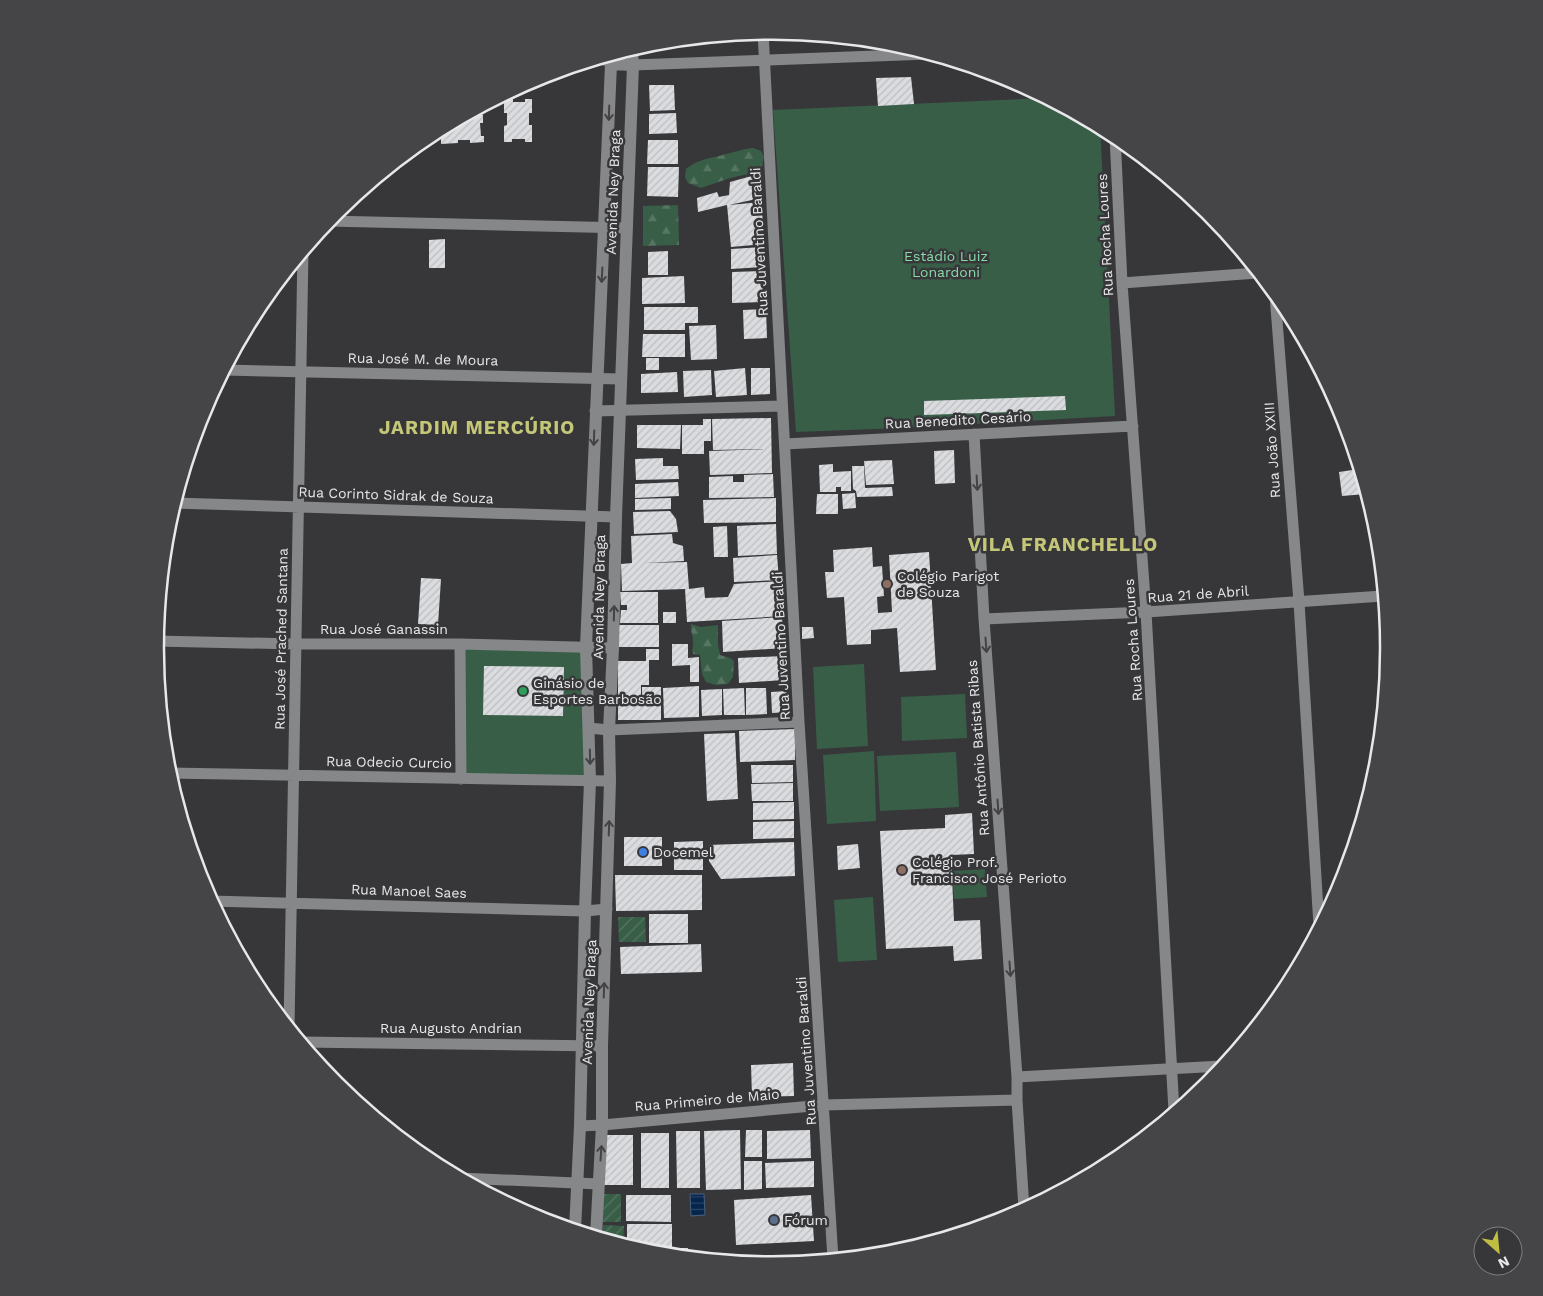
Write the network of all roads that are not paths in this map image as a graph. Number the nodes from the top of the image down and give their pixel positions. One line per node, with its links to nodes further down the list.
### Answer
1 (764, 40): 4 (street, Rua Juventino Baraldi)
2 (903, 55): 4 (street)
3 (634, 56): 7 (street, Avenida Ney Braga)
4 (765, 60): 7 (street); 20 (street, Rua Juventino Baraldi)
5 (615, 61): 7 (street)
6 (611, 62): 10 (street, Avenida Ney Braga, one-way to 10)
7 (633, 65): 11 (street, Avenida Ney Braga)
8 (1116, 147): 14 (street, Rua Rocha Loures)
9 (338, 222): 10 (street)
10 (604, 228): 11 (street); 18 (street, Avenida Ney Braga, one-way to 18)
11 (627, 228): 19 (street, Avenida Ney Braga)
12 (303, 261): 17 (street, Rua José Prached Santana)
13 (1250, 273): 14 (street)
14 (1122, 283): 23 (street, Rua Rocha Loures)
15 (1276, 309): 31 (street, Rua João XXIII)
16 (231, 370): 17 (street, Rua José M. de Moura)
17 (302, 371): 18 (street, Rua José M. de Moura); 27 (street, Rua José Prached Santana)
18 (597, 378): 19 (street, Rua José M. de Moura); 22 (street, Avenida Ney Braga)
19 (621, 379): 21 (street, Avenida Ney Braga)
20 (782, 406): 21 (street); 25 (street, Rua Juventino Baraldi)
21 (620, 410): 22 (street); 29 (street, Avenida Ney Braga)
22 (595, 411): 28 (street, Avenida Ney Braga, one-way to 28)
23 (1133, 426): 24 (street, Rua Benedito Cesário); 32 (street, Rua Rocha Loures)
24 (974, 434): 25 (street, Rua Benedito Cesário); 33 (street, Rua Antônio Batista Ribas, one-way to 33)
25 (785, 444): 39 (street, Rua Juventino Baraldi)
26 (181, 503): 27 (street, Rua Corinto Sidrak de Souza)
27 (299, 507): 28 (street, Rua Corinto Sidrak de Souza); 35 (street, Rua José Prached Santana)
28 (591, 516): 29 (street, Rua Corinto Sidrak de Souza); 37 (street, Avenida Ney Braga)
29 (616, 517): 38 (street, Avenida Ney Braga, one-way to 29)
30 (1377, 596): 31 (street, Rua 21 de Abril)
31 (1299, 602): 32 (street, Rua 21 de Abril); 51 (street, Rua João XXIII)
32 (1146, 612): 33 (street, Rua 21 de Abril); 57 (street, Rua Rocha Loures)
33 (984, 619): 58 (street, Rua Antônio Batista Ribas, one-way to 58)
34 (163, 640): 35 (street, Rua José Ganassin)
35 (296, 644): 36 (street, Rua José Ganassin); 43 (street, Rua José Prached Santana)
36 (460, 644): 37 (street, Rua José Ganassin); 44 (street)
37 (586, 646): 38 (street, Rua José Ganassin); 40 (street, Avenida Ney Braga)
38 (613, 648): 41 (street, Avenida Ney Braga)
39 (799, 722): 41 (street); 61 (street, Rua Juventino Baraldi)
40 (589, 728): 41 (street); 46 (street, Avenida Ney Braga, one-way to 46)
41 (609, 730): 45 (street, Avenida Ney Braga)
42 (176, 773): 43 (street, Rua Odecio Curcio)
43 (294, 775): 44 (street, Rua Odecio Curcio); 48 (street, Rua José Prached Santana)
44 (461, 779): 46 (street, Rua Odecio Curcio)
45 (610, 780): 46 (street, Rua Odecio Curcio); 49 (street, Avenida Ney Braga, one-way to 45)
46 (590, 781): 50 (street, Avenida Ney Braga)
47 (219, 901): 48 (street, Rua Manoel Saes)
48 (291, 903): 50 (street, Rua Manoel Saes); 52 (street, Rua José Prached Santana)
49 (607, 909): 50 (street, Rua Manoel Saes); 55 (street, Avenida Ney Braga, one-way to 49)
50 (585, 911): 54 (street, Avenida Ney Braga)
51 (1318, 914)
52 (288, 1017)
53 (308, 1042): 54 (street, Rua Augusto Andrian)
54 (582, 1044): 55 (street, Rua Augusto Andrian); 63 (street, Avenida Ney Braga)
55 (602, 1046): 62 (street, Avenida Ney Braga)
56 (1212, 1067): 57 (street)
57 (1173, 1070): 58 (street); 60 (street, Rua Rocha Loures)
58 (1018, 1078): 59 (street, Rua Antônio Batista Ribas)
59 (1017, 1100): 61 (street, Rua Primeiro de Maio); 67 (street, Rua Antônio Batista Ribas)
60 (1174, 1103)
61 (824, 1105): 62 (street, Rua Primeiro de Maio); 70 (street, Rua Juventino Baraldi)
62 (602, 1125): 63 (street, Rua Primeiro de Maio); 66 (street, Avenida Ney Braga, one-way to 62)
63 (580, 1126): 65 (street, Avenida Ney Braga)
64 (474, 1179): 65 (street)
65 (576, 1184): 66 (street); 68 (street, Avenida Ney Braga)
66 (598, 1184): 69 (street, Avenida Ney Braga)
67 (1023, 1201)
68 (575, 1224)
69 (596, 1230)
70 (833, 1253)

